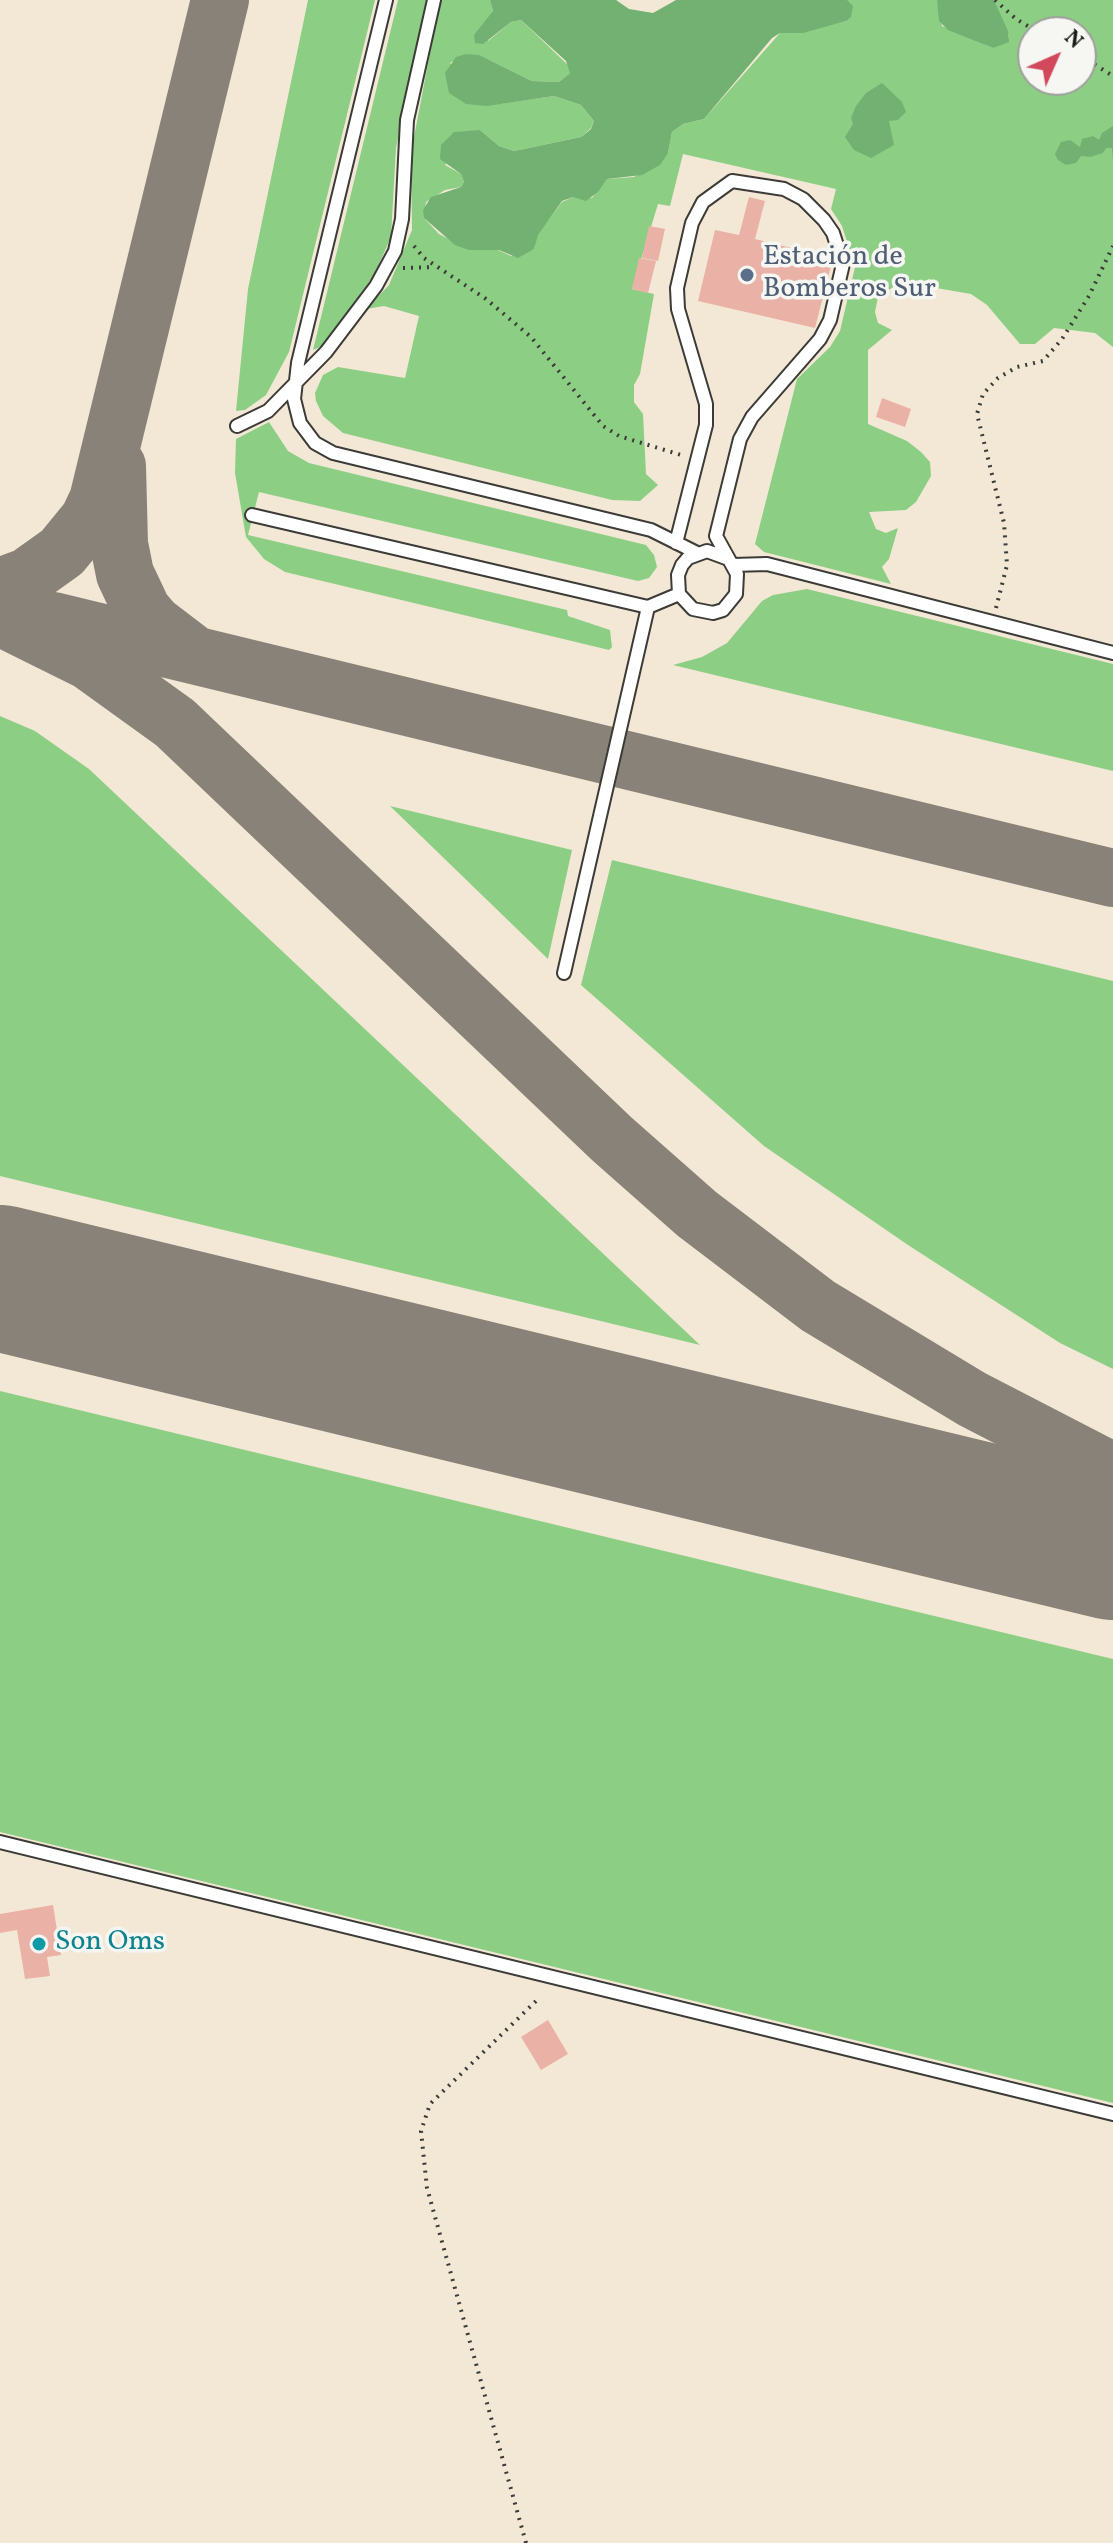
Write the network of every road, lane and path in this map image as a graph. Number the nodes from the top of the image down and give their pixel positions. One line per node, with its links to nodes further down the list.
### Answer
1 (386, 0): 7 (lane)
2 (434, 0): 5 (lane)
3 (995, 0): 4 (path)
4 (1017, 20)
5 (402, 219): 7 (lane); 9 (path)
6 (1113, 246): 16 (path)
7 (295, 384): 8 (lane); 11 (lane)
8 (237, 426)
9 (697, 460): 11 (lane); 13 (lane)
10 (252, 515): 15 (lane)
11 (676, 543): 12 (lane)
12 (697, 553): 13 (lane); 14 (lane)
13 (730, 561): 14 (lane); 16 (lane)
14 (679, 594): 15 (lane)
15 (648, 607): 18 (lane)
16 (992, 622): 17 (lane)
17 (1113, 653)
18 (564, 973)
19 (0, 1842): 21 (lane)
20 (536, 2001): 22 (path)
21 (1113, 2114)
22 (526, 2543)

